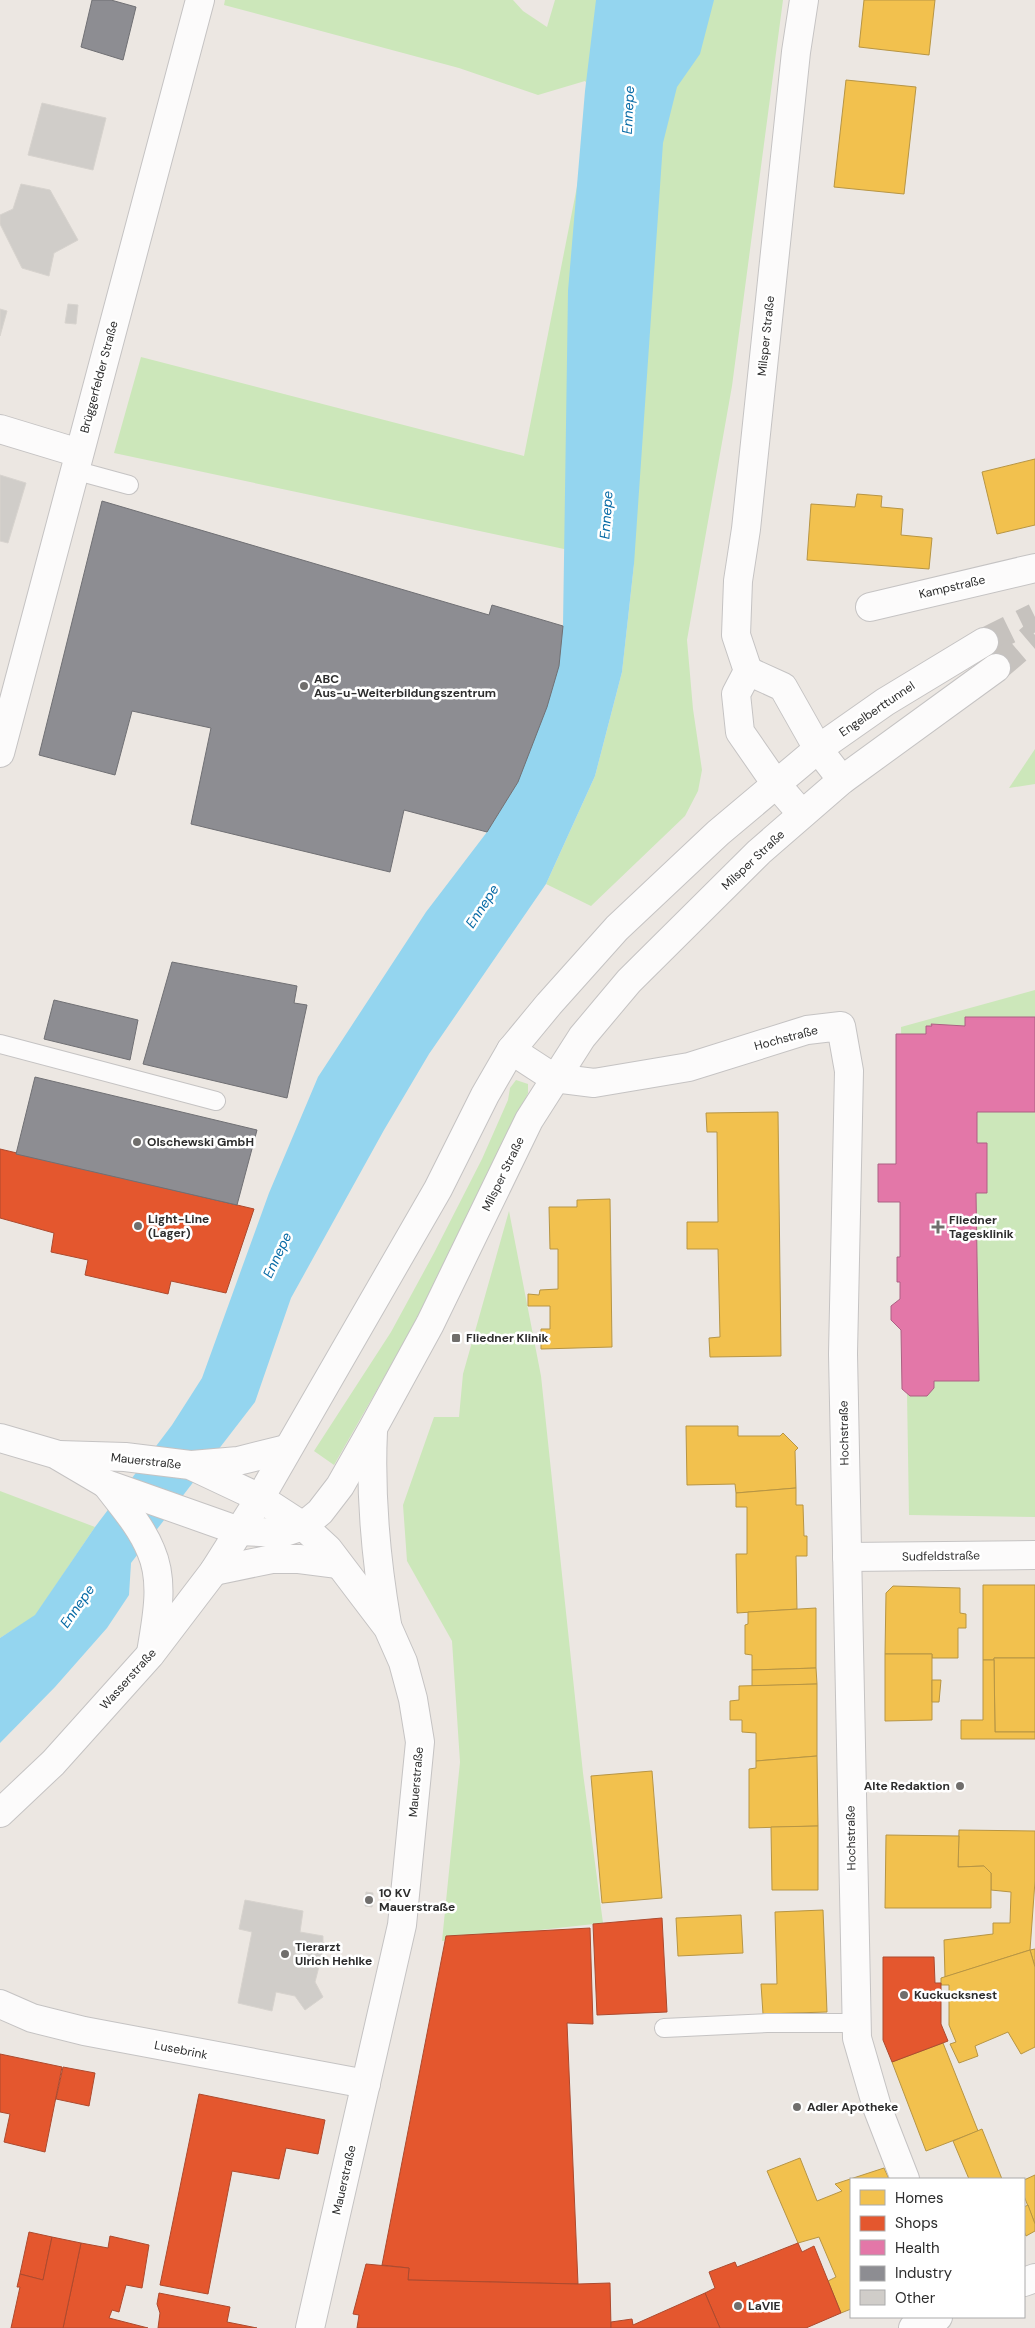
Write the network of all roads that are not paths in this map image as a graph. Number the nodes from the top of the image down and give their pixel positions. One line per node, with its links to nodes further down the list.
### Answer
1 (200, 0): 4 (main road, Brüggerfelder Straße)
2 (804, 0): 10 (main road, Milsper Straße)
3 (0, 429): 4 (main road)
4 (77, 462): 5 (lane); 12 (main road, Brüggerfelder Straße)
5 (129, 485)
6 (1035, 568): 7 (main road, Kampstraße)
7 (870, 607)
8 (984, 642): 11 (main road, Engelberttunnel)
9 (996, 668): 13 (main road)
10 (748, 671): 11 (main road); 14 (main road)
11 (818, 748): 13 (main road); 14 (main road, Engelberttunnel)
12 (0, 753)
13 (842, 780): 15 (main road, Milsper Straße)
14 (776, 784): 15 (main road); 17 (main road)
15 (802, 814): 18 (main road, Milsper Straße)
16 (0, 1044): 19 (lane)
17 (511, 1050): 18 (main road, Hochstraße); 22 (main road)
18 (554, 1078): 20 (main road, Milsper Straße); 31 (main road, Hochstraße)
19 (216, 1101)
20 (373, 1428): 28 (main road, Milsper Straße); 34 (main road)
21 (0, 1438): 23 (main road, Mauerstraße)
22 (286, 1449): 24 (main road); 26 (main road)
23 (55, 1454): 24 (main road, Mauerstraße); 25 (main road, Mauerstraße)
24 (233, 1472): 26 (main road, Mauerstraße)
25 (106, 1484): 27 (main road, Mauerstraße); 35 (main road)
26 (260, 1498): 28 (main road, Mauerstraße); 29 (main road)
27 (210, 1521): 29 (main road, Milsper Straße)
28 (303, 1526): 29 (main road, Milsper Straße); 32 (main road, Mauerstraße)
29 (239, 1531): 33 (main road, Wasserstraße)
30 (1035, 1555): 31 (main road, Sudfeldstraße)
31 (847, 1557): 38 (main road, Hochstraße)
32 (338, 1564): 33 (main road); 34 (main road, Mauerstraße)
33 (214, 1572): 35 (main road, Wasserstraße)
34 (388, 1628): 40 (main road, Mauerstraße)
35 (150, 1655): 36 (main road, Wasserstraße)
36 (0, 1813)
37 (0, 2004): 40 (main road, Lusebrink)
38 (856, 2023): 39 (lane); 41 (main road, Hochstraße)
39 (664, 2028)
40 (366, 2084): 43 (main road, Mauerstraße)
41 (905, 2178)
42 (936, 2318): 44 (main road)
43 (310, 2328)
44 (913, 2328)

